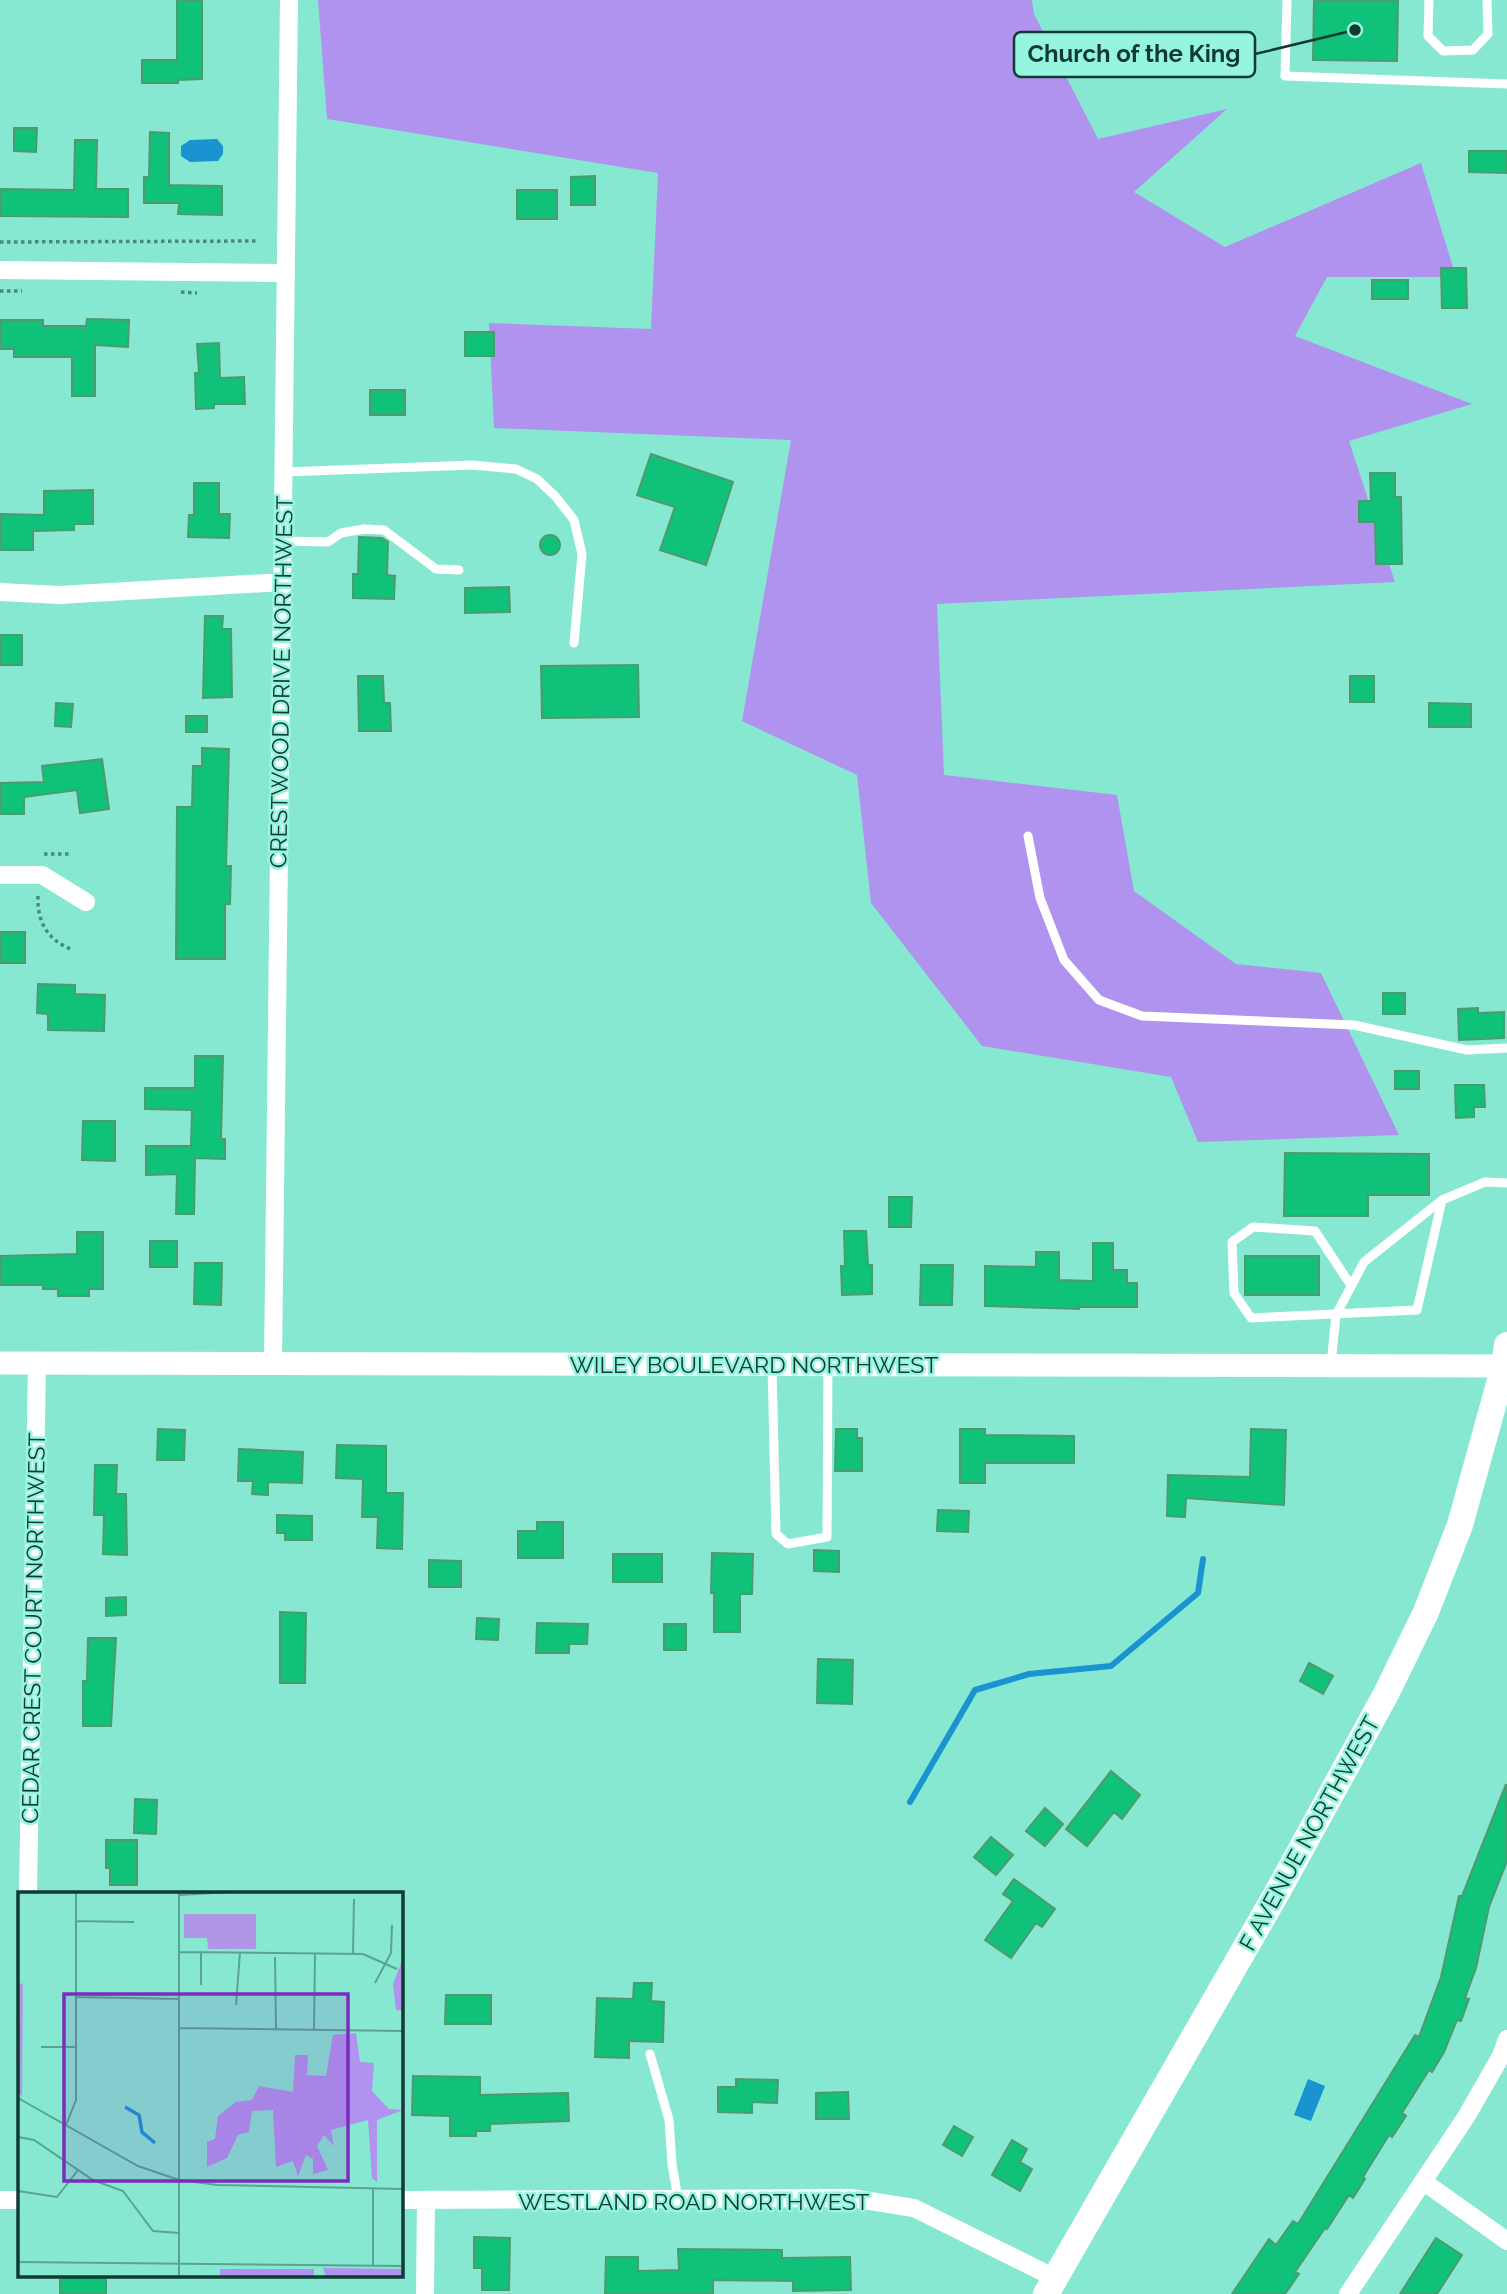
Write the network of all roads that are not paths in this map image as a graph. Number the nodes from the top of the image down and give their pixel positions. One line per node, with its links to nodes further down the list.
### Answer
1 (289, 0): 7 (street, CRESTWOOD DRIVE NORTHWEST)
2 (1287, 0): 5 (lane)
3 (1429, 0): 4 (lane)
4 (1488, 0)
5 (1507, 84)
6 (0, 270): 7 (street)
7 (286, 273): 8 (street, CRESTWOOD DRIVE NORTHWEST)
8 (284, 472): 9 (street, CRESTWOOD DRIVE NORTHWEST); 13 (lane)
9 (283, 541): 10 (lane); 11 (street, CRESTWOOD DRIVE NORTHWEST)
10 (459, 570)
11 (282, 582): 12 (street); 25 (street, CRESTWOOD DRIVE NORTHWEST)
12 (0, 592)
13 (574, 643)
14 (1028, 836): 17 (lane)
15 (0, 875): 16 (street)
16 (86, 902)
17 (1507, 1048)
18 (1507, 1183): 19 (lane)
19 (1442, 1200): 20 (lane); 21 (lane)
20 (1350, 1284): 21 (lane); 21 (lane)
21 (1336, 1315): 28 (lane)
22 (1506, 1359): 28 (street, WILEY BOULEVARD NORTHWEST); 39 (main road, F AVENUE NORTHWEST)
23 (0, 1363): 24 (street, WILEY BOULEVARD NORTHWEST)
24 (37, 1363): 25 (street, WILEY BOULEVARD NORTHWEST); 29 (street, CEDAR CREST COURT NORTHWEST)
25 (273, 1364): 26 (street, WILEY BOULEVARD NORTHWEST)
26 (772, 1364): 27 (street, WILEY BOULEVARD NORTHWEST); 27 (lane)
27 (828, 1364): 28 (street, WILEY BOULEVARD NORTHWEST)
28 (1330, 1366)
29 (28, 1892)
30 (1507, 2039): 32 (street)
31 (650, 2054): 33 (lane)
32 (1424, 2182): 38 (street); 41 (street)
33 (678, 2199): 37 (street, WESTLAND ROAD NORTHWEST); 39 (street, WESTLAND ROAD NORTHWEST)
34 (0, 2200): 35 (street)
35 (18, 2200)
36 (402, 2200): 37 (street, WESTLAND ROAD NORTHWEST)
37 (426, 2200): 40 (street)
38 (1507, 2241)
39 (1051, 2286)
40 (425, 2294)
41 (1348, 2294)

